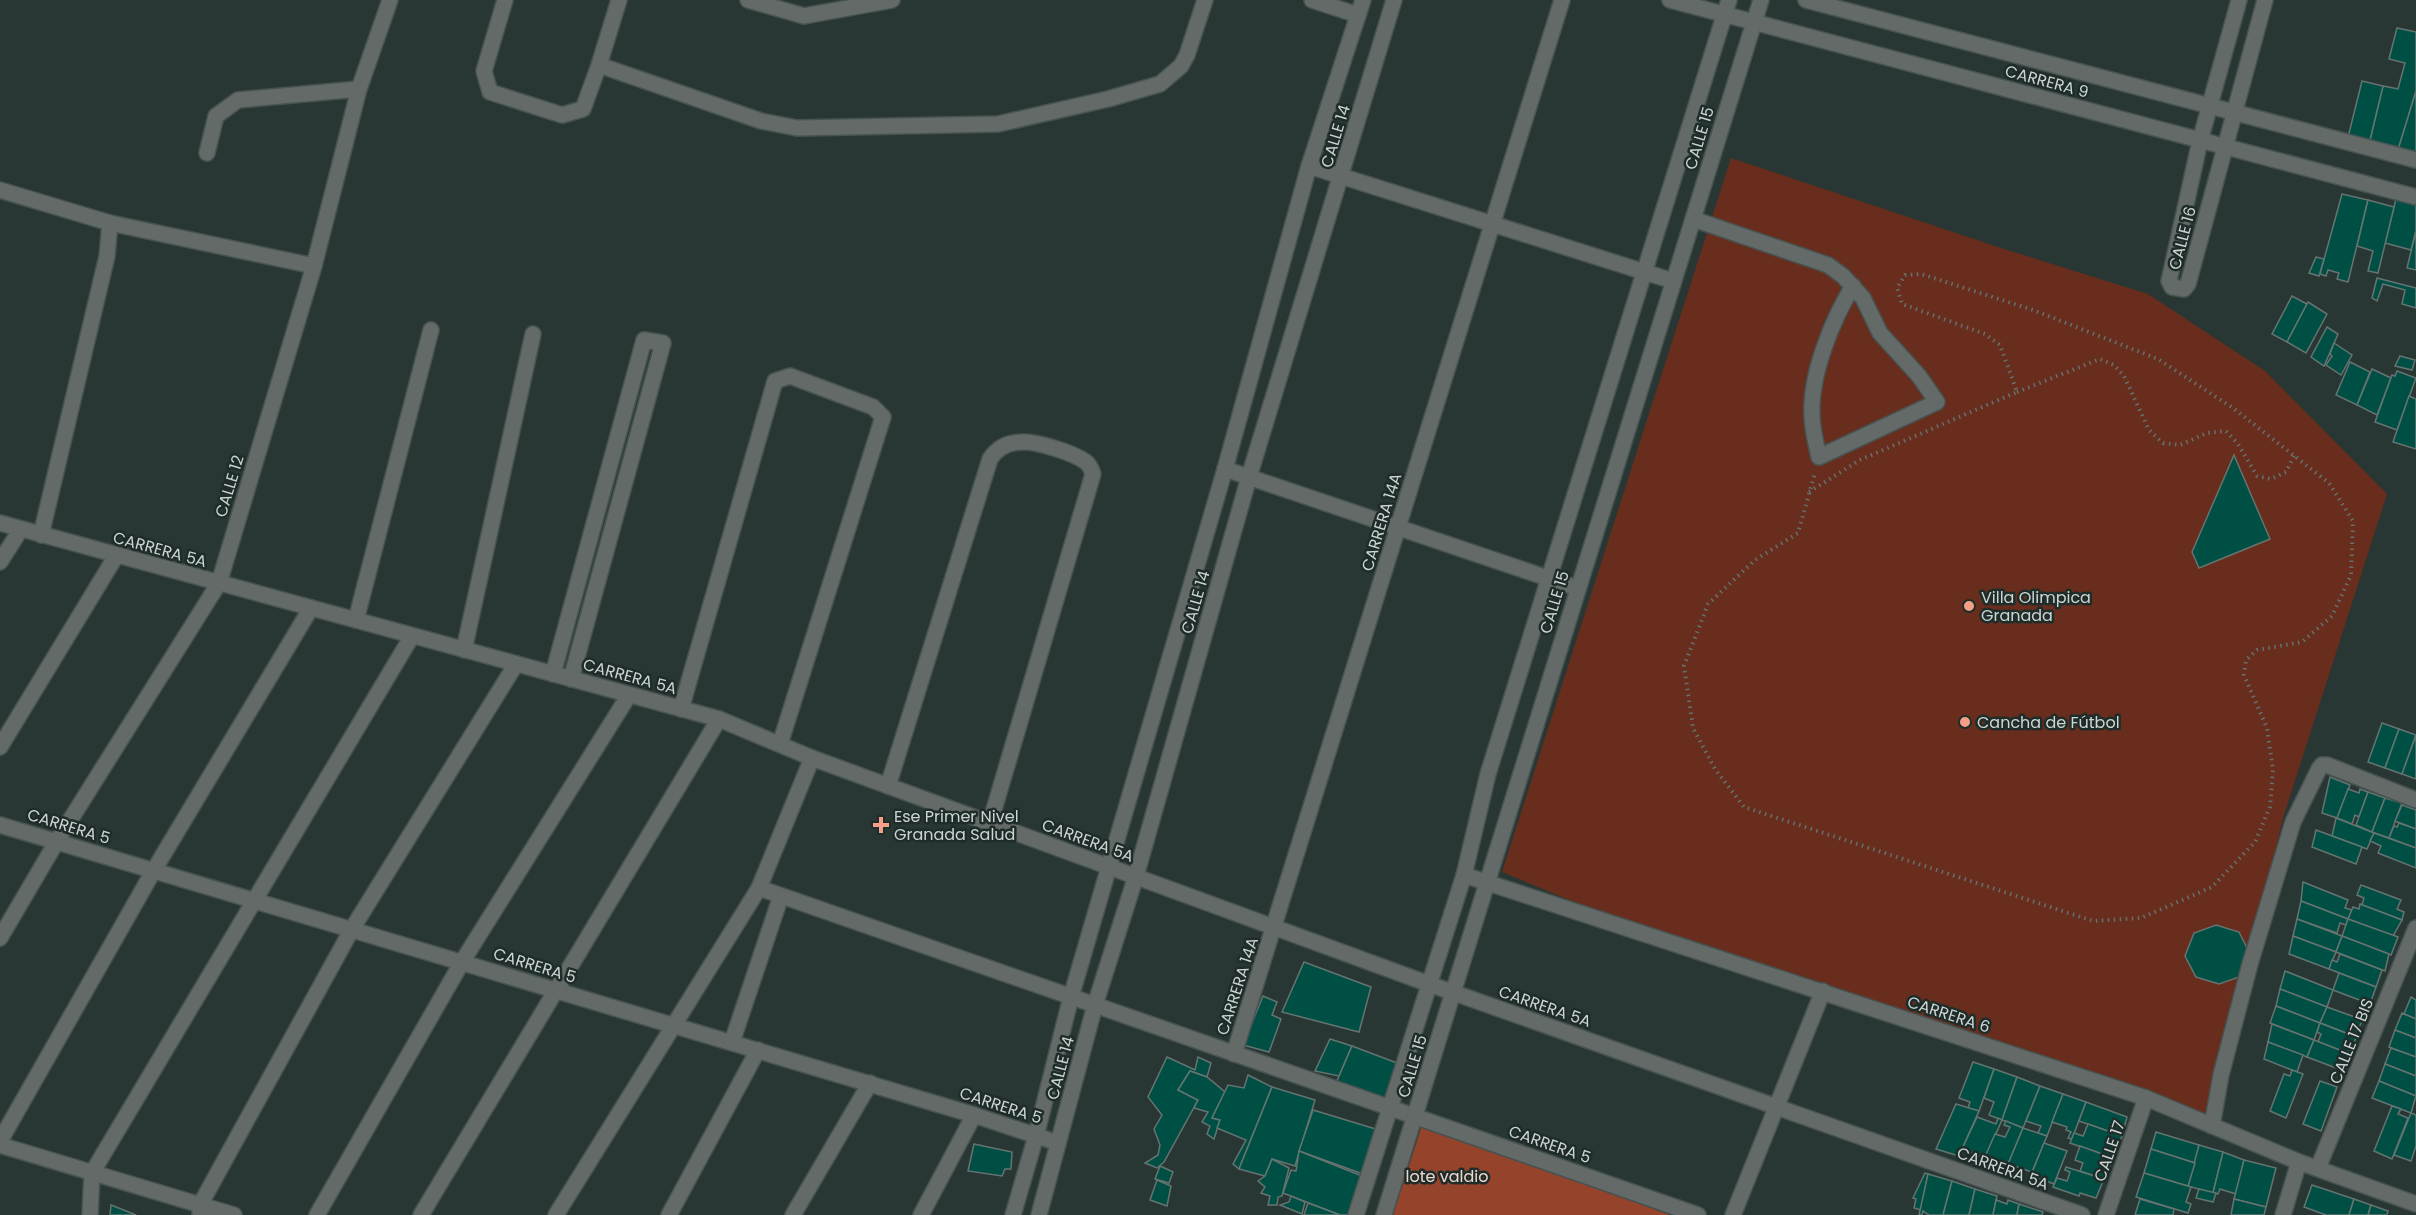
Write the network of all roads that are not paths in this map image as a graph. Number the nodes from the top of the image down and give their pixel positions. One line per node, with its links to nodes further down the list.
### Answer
1 (390, 0): 20 (street, CALLE 12)
2 (505, 0): 19 (street)
3 (619, 0): 19 (street)
4 (748, 0): 5 (street)
5 (892, 0)
6 (1205, 0): 19 (street)
7 (1312, 0): 17 (street)
8 (1363, 0): 17 (street, CALLE 14)
9 (1394, 0): 28 (street, CALLE 14)
10 (1562, 0): 33 (street, CARRERA 14A)
11 (1670, 0): 16 (street, CARRERA 9)
12 (1761, 0): 18 (street, CALLE 15)
13 (1806, 0): 21 (street, CARRERA 9)
14 (2239, 0): 21 (street, CALLE 16)
15 (2265, 0): 22 (street, CALLE 16)
16 (1727, 7): 18 (street, CARRERA 9); 35 (street, CALLE 15)
17 (1358, 15): 27 (street, CALLE 14)
18 (1754, 22): 23 (street, CARRERA 9); 31 (street, CALLE 15)
19 (599, 65)
20 (359, 89): 25 (street); 34 (street, CALLE 12)
21 (2210, 106): 22 (street, CARRERA 9); 23 (street, CALLE 16)
22 (2234, 112): 24 (street, CALLE 16); 26 (street, CARRERA 9)
23 (2200, 141): 24 (street, CARRERA 9); 24 (street, CALLE 16)
24 (2224, 147): 30 (street, CARRERA 9)
25 (207, 153)
26 (2416, 160)
27 (1309, 166): 28 (street); 40 (street, CALLE 14)
28 (1341, 177): 33 (street); 41 (street, CALLE 14)
29 (0, 190): 32 (street)
30 (2416, 198)
31 (1692, 219): 36 (street, CALLE 15); 37 (street)
32 (110, 223): 34 (street); 45 (street)
33 (1492, 224): 35 (street); 43 (street, CARRERA 14A)
34 (314, 266): 49 (street, CALLE 12)
35 (1645, 272): 36 (street); 48 (street, CALLE 15)
36 (1673, 281): 50 (street, CALLE 15)
37 (1852, 286): 37 (street)
38 (430, 330): 52 (street)
39 (533, 334): 54 (street)
40 (1225, 469): 41 (street); 69 (street, CALLE 14)
41 (1249, 477): 43 (street); 72 (street, CALLE 14)
42 (0, 523): 44 (street, CARRERA 5A)
43 (1398, 528): 48 (street); 77 (street, CARRERA 14A)
44 (21, 529): 45 (street, CARRERA 5A); 47 (street)
45 (41, 535): 46 (street, CARRERA 5A)
46 (116, 556): 49 (street, CARRERA 5A); 62 (street)
47 (0, 562)
48 (1549, 579): 50 (street); 71 (street, CALLE 15)
49 (219, 583): 51 (street, CARRERA 5A); 68 (street, CALLE 12)
50 (1577, 588): 73 (street, CALLE 15)
51 (311, 608): 52 (street, CARRERA 5A); 70 (street)
52 (356, 620): 53 (street, CARRERA 5A)
53 (412, 636): 54 (street, CARRERA 5A); 76 (street)
54 (465, 650): 55 (street, CARRERA 5A)
55 (516, 664): 56 (street, CARRERA 5A); 79 (street)
56 (553, 674): 57 (street, CARRERA 5A); 57 (street)
57 (571, 679): 58 (street, CARRERA 5A)
58 (629, 695): 59 (street, CARRERA 5A); 81 (street)
59 (681, 709): 60 (street, CARRERA 5A); 61 (street)
60 (719, 719): 61 (street, CARRERA 5A); 83 (street)
61 (780, 744): 63 (street, CARRERA 5A)
62 (0, 747)
63 (812, 758): 64 (street, CARRERA 5A); 74 (street)
64 (888, 786): 66 (street, CARRERA 5A); 66 (street)
65 (2416, 800): 98 (street)
66 (990, 823): 69 (street, CARRERA 5A)
67 (0, 825): 68 (street, CARRERA 5)
68 (57, 841): 70 (street, CARRERA 5); 80 (street, CALLE 12)
69 (1110, 867): 72 (street, CARRERA 5A); 86 (street, CALLE 14)
70 (154, 870): 76 (street, CARRERA 5); 100 (street)
71 (1464, 874): 73 (street, CARRERA 6); 82 (street, CALLE 15)
72 (1136, 876): 77 (street, CARRERA 5A); 87 (street, CALLE 14)
73 (1489, 882): 84 (street, CARRERA 6); 85 (street, CALLE 15)
74 (759, 888): 75 (street, CARRERA 5); 88 (street)
75 (781, 896): 86 (street, CARRERA 5); 89 (street)
76 (255, 901): 79 (street, CARRERA 5); 104 (street)
77 (1274, 927): 82 (street, CARRERA 5A); 91 (street, CARRERA 14A)
78 (2416, 928): 103 (street, CALLE 17 BIS)
79 (352, 929): 81 (street, CARRERA 5); 106 (street)
80 (0, 938)
81 (462, 962): 83 (street, CARRERA 5); 109 (street)
82 (1429, 984): 85 (street, CARRERA 5A); 95 (street, CALLE 15)
83 (557, 990): 88 (street, CARRERA 5); 110 (street)
84 (1823, 992): 93 (street, CARRERA 6); 94 (street)
85 (1454, 993): 94 (street, CARRERA 5A); 97 (street, CALLE 15)
86 (1071, 997): 87 (street, CARRERA 5); 99 (street, CALLE 14)
87 (1095, 1005): 91 (street, CARRERA 5); 101 (street, CALLE 14)
88 (676, 1026): 89 (street, CARRERA 5); 111 (street)
89 (732, 1042): 90 (street, CARRERA 5)
90 (758, 1050): 92 (street, CARRERA 5); 112 (street)
91 (1234, 1054): 95 (street, CARRERA 5)
92 (870, 1083): 96 (street, CARRERA 5); 113 (street)
93 (2146, 1098): 98 (street, CARRERA 6); 122 (street, CALLE 17)
94 (1778, 1107): 120 (street); 121 (street, CARRERA 5A)
95 (1390, 1108): 97 (street, CARRERA 5); 117 (street, CALLE 15)
96 (974, 1115): 99 (street, CARRERA 5); 114 (street)
97 (1415, 1117): 118 (street, CALLE 15); 119 (street, CARRERA 5)
98 (2212, 1126): 102 (street, CARRERA 6)
99 (1036, 1136): 101 (street, CARRERA 5); 115 (street, CALLE 14)
100 (0, 1143): 104 (street)
101 (1058, 1143): 116 (street, CALLE 14)
102 (2299, 1162): 103 (street, CARRERA 6); 123 (street)
103 (2318, 1168): 105 (street, CARRERA 6)
104 (92, 1173): 106 (street); 107 (street)
105 (2416, 1204)
106 (200, 1210): 108 (street)
107 (90, 1215)
108 (234, 1215)
109 (317, 1215)
110 (421, 1215)
111 (556, 1215)
112 (669, 1215)
113 (793, 1215)
114 (921, 1215)
115 (1013, 1215)
116 (1039, 1215)
117 (1356, 1215)
118 (1384, 1215)
119 (1698, 1215)
120 (1733, 1215)
121 (2082, 1215)
122 (2106, 1215)
123 (2283, 1215)

